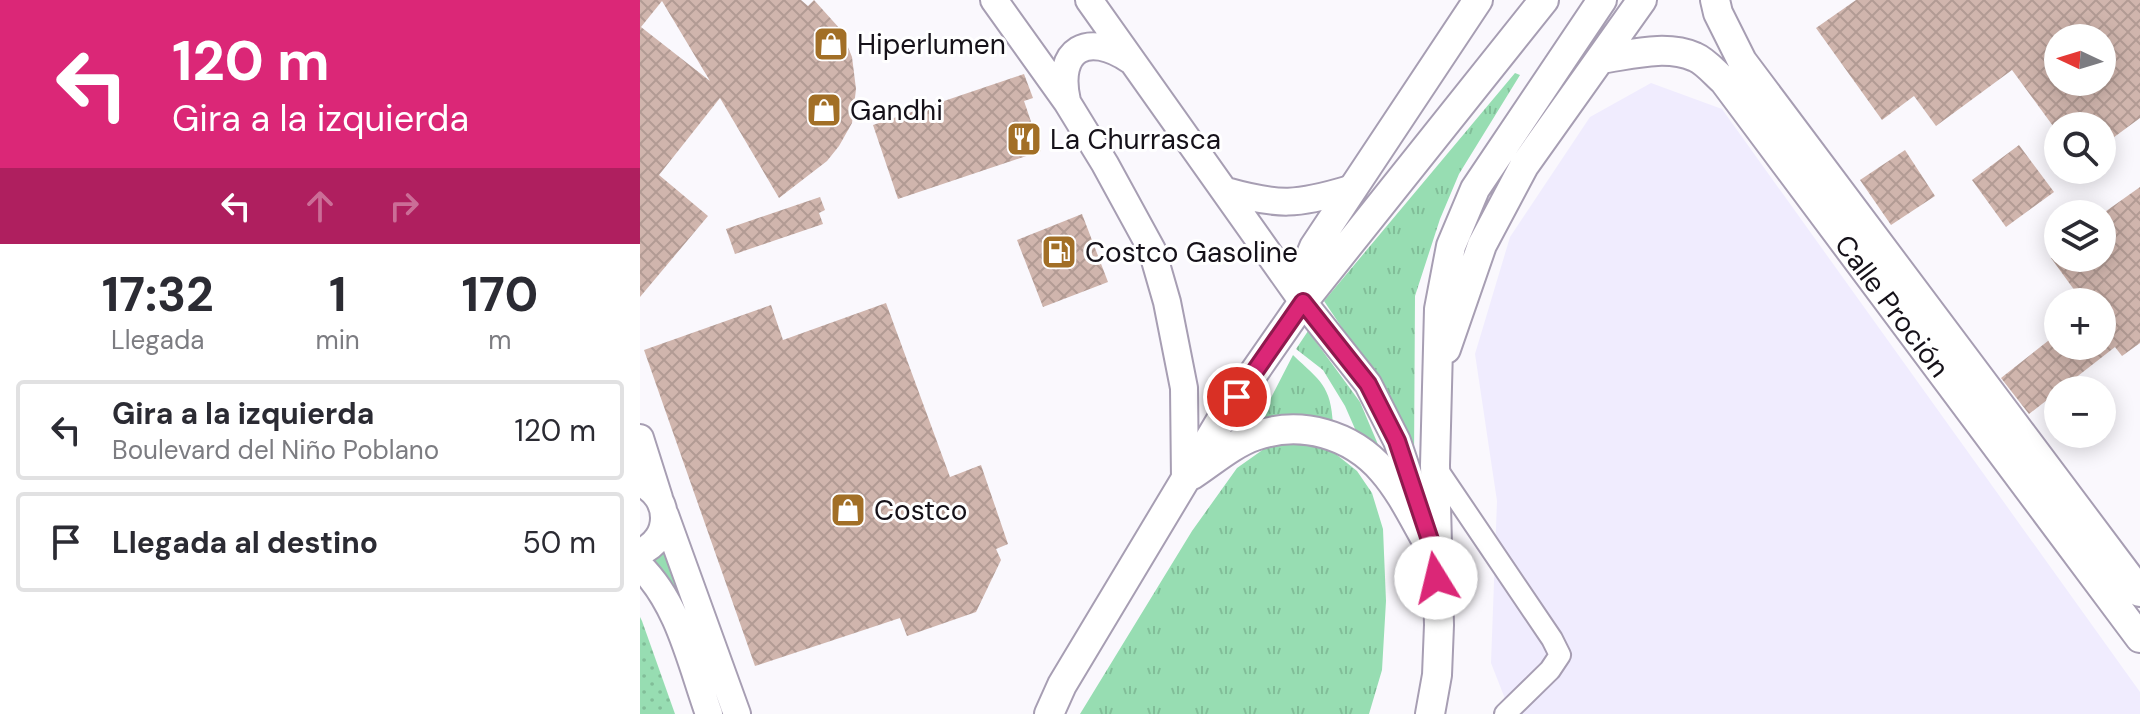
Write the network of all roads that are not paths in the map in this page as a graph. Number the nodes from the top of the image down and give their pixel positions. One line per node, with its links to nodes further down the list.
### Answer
1 (994, 0): 10 (street)
2 (1089, 0): 9 (street)
3 (1478, 0): 11 (main road)
4 (1544, 0): 13 (main road)
5 (1602, 0): 14 (main road)
6 (1642, 0): 8 (main road)
7 (1715, 0): 19 (main road, Calle Proción)
8 (1600, 59): 14 (main road); 19 (main road, Calle Proción)
9 (1132, 62): 10 (street); 12 (street)
10 (1067, 102): 17 (street)
11 (1350, 189): 12 (street); 13 (main road)
12 (1226, 191): 13 (street)
13 (1303, 302): 17 (main road); 21 (street)
14 (1436, 376): 16 (main road)
15 (640, 438): 18 (street)
16 (1435, 465): 21 (main road); 29 (street)
17 (1185, 480): 21 (main road); 27 (main road)
18 (655, 499): 20 (street); 26 (street)
19 (2066, 517): 23 (main road, Calle Proción); 24 (main road, Calle Proción)
20 (640, 552)
21 (1435, 555): 28 (main road)
22 (640, 566): 25 (street)
23 (2140, 592)
24 (2140, 638)
25 (709, 714)
26 (737, 714)
27 (1049, 714)
28 (1430, 714)
29 (1505, 714)

